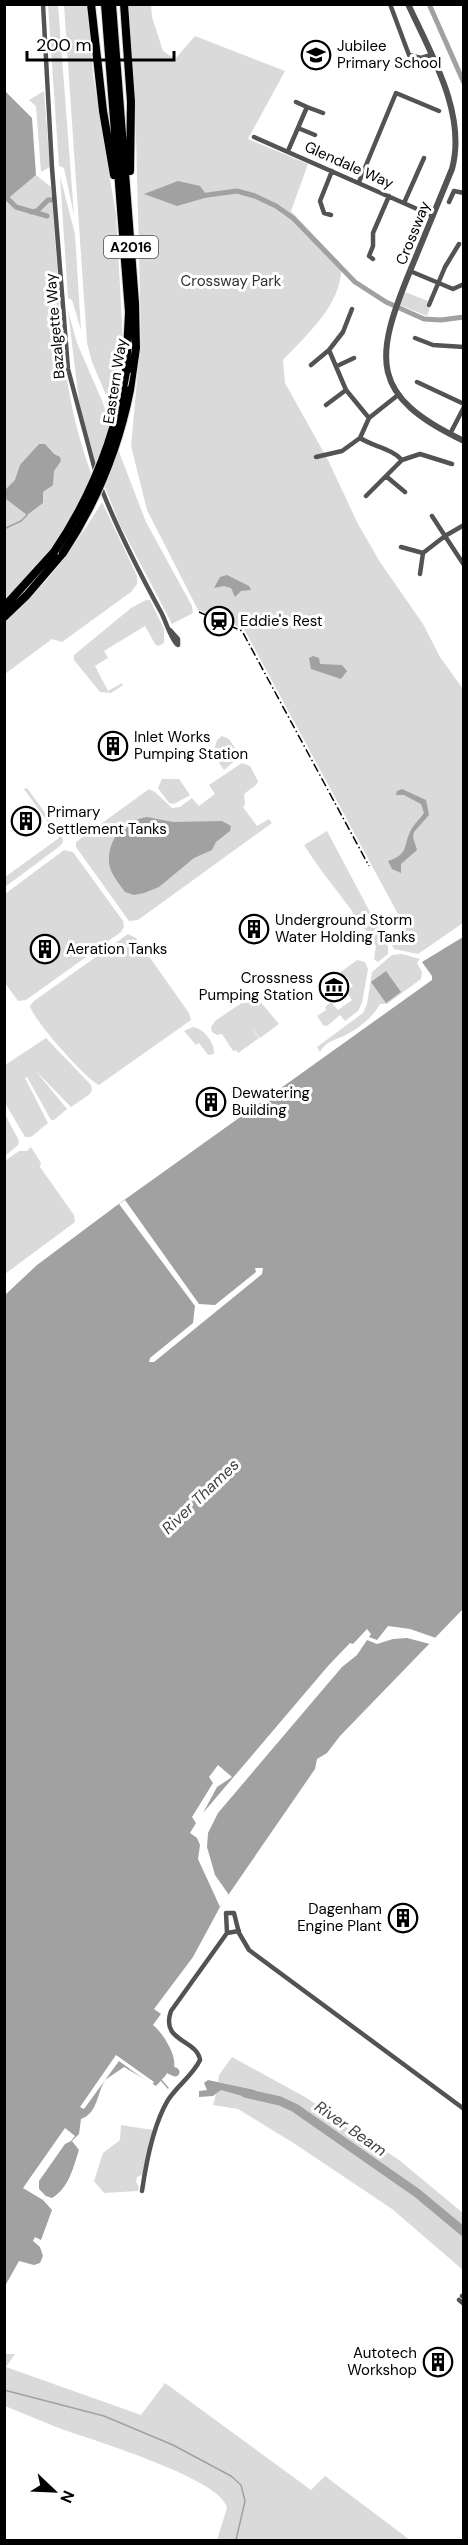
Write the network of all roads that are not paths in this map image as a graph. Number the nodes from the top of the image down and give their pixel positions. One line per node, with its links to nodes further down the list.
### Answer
1 (43, 4): 66 (street, Bazalgette Way)
2 (91, 4): 25 (main road)
3 (105, 4): 25 (main road, Eastern Way / A2016)
4 (112, 4): 25 (main road, Eastern Way / A2016)
5 (124, 4): 25 (main road)
6 (390, 4): 8 (street)
7 (408, 4): 8 (street, Crossway)
8 (431, 54): 16 (street, Crossway)
9 (296, 102): 10 (street)
10 (307, 107): 12 (street); 13 (street)
11 (439, 111): 20 (street)
12 (323, 113)
13 (298, 128): 14 (street); 17 (street)
14 (315, 135)
15 (255, 137): 17 (street, Glendale Way)
16 (460, 146): 27 (street, Crossway)
17 (288, 151): 19 (street, Glendale Way)
18 (423, 158): 24 (street)
19 (332, 171): 20 (street, Glendale Way); 26 (street)
20 (359, 182): 22 (street, Glendale Way)
21 (464, 193): 23 (street)
22 (389, 196): 24 (street, Glendale Way); 29 (street)
23 (449, 202)
24 (404, 203): 27 (street, Glendale Way)
25 (124, 208): 60 (main road, Eastern Way / A2016, bridge); 60 (main road, Eastern Way / A2016, bridge)
26 (331, 215)
27 (433, 216): 30 (street, Crossway)
28 (459, 244): 31 (street)
29 (363, 254)
30 (410, 272): 31 (street); 43 (street, Crossway)
31 (438, 283): 32 (street); 33 (street)
32 (464, 284)
33 (429, 305)
34 (352, 309): 37 (street)
35 (415, 338): 36 (street)
36 (464, 347)
37 (329, 350): 39 (street); 40 (street)
38 (354, 358): 40 (street)
39 (311, 365)
40 (337, 366): 42 (street)
41 (417, 382): 45 (street)
42 (346, 390): 44 (street); 46 (street)
43 (398, 395): 46 (street); 47 (street, Crossway)
44 (326, 405)
45 (464, 405): 47 (street)
46 (369, 418): 48 (street)
47 (450, 434): 49 (street, Crossway)
48 (360, 438): 50 (street); 51 (street)
49 (464, 441)
50 (316, 457)
51 (402, 460): 52 (street); 53 (street)
52 (452, 464)
53 (387, 477): 54 (street); 55 (street)
54 (405, 492)
55 (366, 496)
56 (432, 516): 58 (street)
57 (464, 525): 58 (street)
58 (445, 536): 61 (street); 62 (street)
59 (401, 547): 61 (street)
60 (59, 553): 64 (main road, Eastern Way / A2016); 65 (main road, Eastern Way / A2016)
61 (423, 553): 63 (street)
62 (464, 565)
63 (420, 574)
64 (4, 607)
65 (4, 617)
66 (169, 628)
67 (238, 1931): 68 (street); 68 (street); 69 (street)
68 (227, 1933): 70 (street)
69 (464, 2109)
70 (142, 2191)

